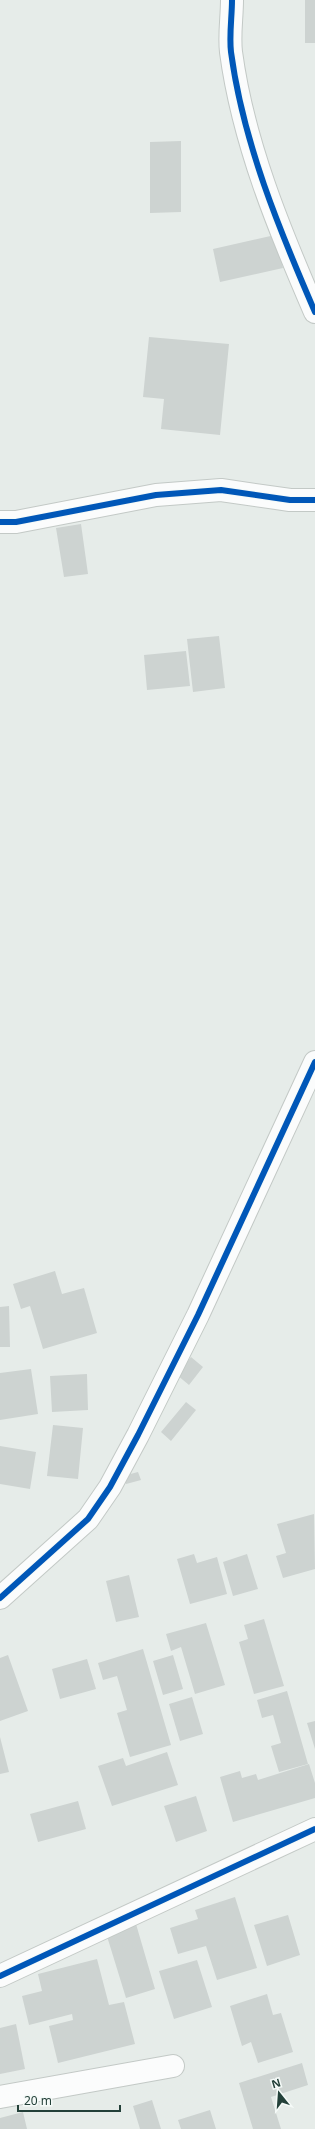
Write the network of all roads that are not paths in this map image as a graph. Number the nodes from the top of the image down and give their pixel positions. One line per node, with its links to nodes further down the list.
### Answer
1 (232, 0): 2 (street)
2 (315, 312)
3 (315, 500): 4 (street)
4 (0, 522)
5 (315, 1062): 6 (street)
6 (0, 1598)
7 (315, 1828): 8 (street)
8 (0, 1976)
9 (173, 2066): 10 (street)
10 (0, 2097)

